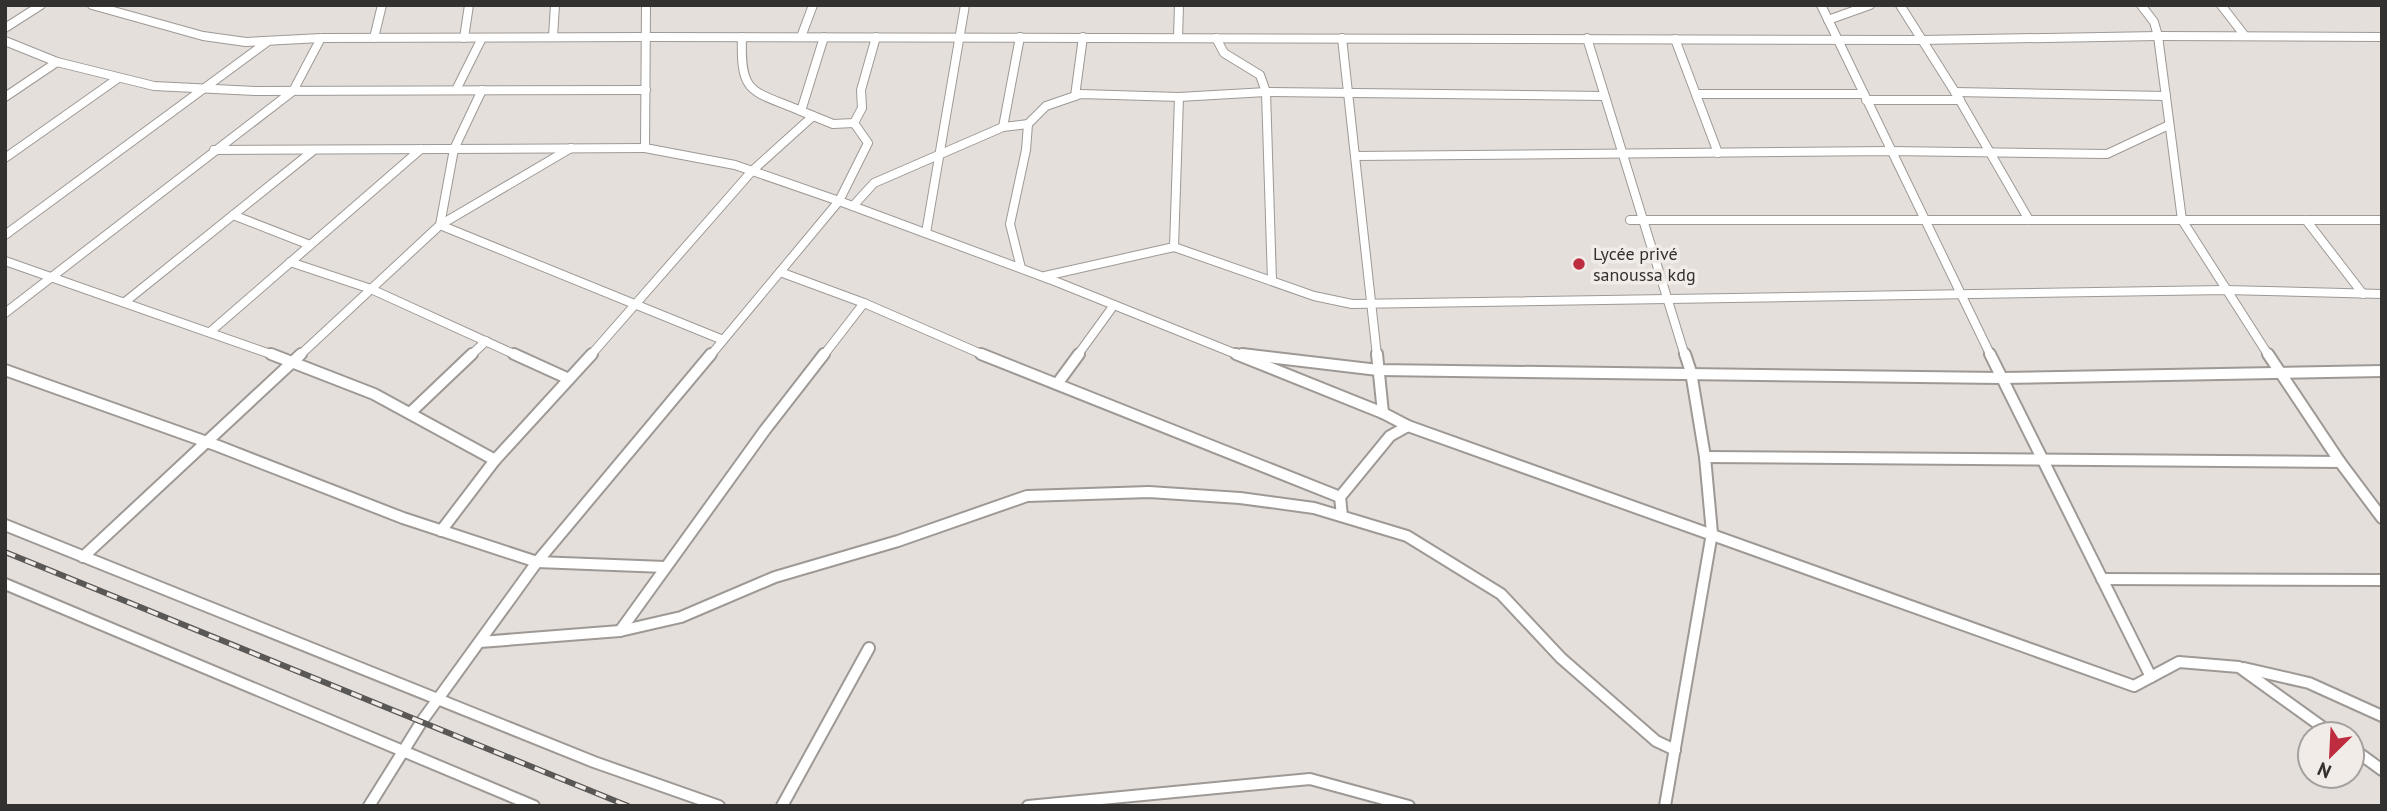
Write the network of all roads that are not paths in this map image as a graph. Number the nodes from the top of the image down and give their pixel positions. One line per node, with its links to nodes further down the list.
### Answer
1 (41, 5): 16 (street)
2 (92, 5): 41 (street)
3 (382, 5): 30 (street)
4 (468, 5): 31 (street)
5 (555, 5): 19 (street)
6 (646, 5): 20 (street)
7 (814, 5): 22 (street)
8 (965, 5): 25 (street)
9 (1179, 5): 33 (street)
10 (1821, 5): 15 (street)
11 (1870, 5): 15 (street)
12 (1900, 5): 39 (street)
13 (2141, 5): 17 (street)
14 (2221, 5): 18 (street)
15 (1828, 20): 38 (street)
16 (5, 28)
17 (2158, 36): 18 (street); 39 (street); 55 (street)
18 (2245, 36): 28 (street)
19 (554, 37): 20 (street); 32 (street)
20 (647, 37): 21 (street); 47 (street)
21 (742, 37): 22 (street); 59 (street)
22 (801, 37): 23 (street)
23 (824, 37): 24 (street); 59 (street)
24 (876, 37): 25 (street); 61 (street)
25 (960, 37): 26 (street); 74 (street)
26 (1020, 37): 27 (street); 64 (street)
27 (1083, 37): 33 (street); 52 (street)
28 (2382, 37)
29 (321, 38): 30 (street); 41 (street); 48 (street)
30 (374, 38): 31 (street)
31 (464, 38): 32 (street)
32 (482, 38): 45 (street)
33 (1178, 38): 34 (street)
34 (1216, 38): 35 (street); 49 (street)
35 (1342, 38): 36 (street); 50 (street)
36 (1587, 38): 37 (street); 53 (street)
37 (1675, 38): 38 (street); 51 (street)
38 (1837, 39): 39 (street); 58 (street)
39 (1922, 40): 54 (street)
40 (5, 41): 42 (street)
41 (267, 42): 44 (street)
42 (57, 62): 43 (street); 56 (street)
43 (117, 79): 44 (street); 77 (street)
44 (202, 88): 48 (street); 91 (street)
45 (456, 90): 46 (street); 48 (street)
46 (482, 90): 47 (street); 69 (street)
47 (646, 90): 66 (street)
48 (293, 91): 70 (street)
49 (1266, 92): 50 (street); 57 (street); 100 (street)
50 (1348, 93): 53 (street); 76 (street)
51 (1696, 94): 58 (street); 73 (street)
52 (1075, 96): 57 (street); 62 (street)
53 (1604, 96): 75 (street)
54 (1957, 96): 55 (street); 58 (street); 72 (street)
55 (2166, 96): 63 (street)
56 (5, 97)
57 (1179, 97): 93 (street)
58 (1865, 97): 71 (street)
59 (801, 111): 60 (street)
60 (813, 116): 61 (street); 78 (street)
61 (854, 123): 79 (street)
62 (1028, 124): 64 (street); 96 (street)
63 (2169, 125): 72 (street); 86 (street)
64 (1003, 127): 74 (street)
65 (570, 148): 66 (street); 69 (street); 89 (street)
66 (645, 148): 78 (street)
67 (314, 149): 68 (street); 70 (street); 81 (street)
68 (421, 149): 69 (street); 92 (street)
69 (454, 149): 89 (street)
70 (214, 150): 98 (street)
71 (1890, 150): 72 (street); 73 (street); 85 (street)
72 (1989, 152): 82 (street)
73 (1718, 153): 75 (street)
74 (939, 155): 80 (street); 90 (street)
75 (1623, 155): 76 (street); 84 (street)
76 (1355, 156): 110 (street)
77 (5, 158)
78 (752, 171): 79 (street); 111 (street)
79 (839, 201): 80 (street); 97 (street)
80 (853, 206): 90 (street)
81 (233, 215): 92 (street); 107 (street)
82 (2029, 219): 85 (street); 86 (street)
83 (1630, 220): 84 (street)
84 (1643, 220): 85 (street); 106 (street)
85 (1927, 220): 103 (street)
86 (2182, 220): 87 (street); 102 (street)
87 (2306, 220): 88 (street); 104 (street)
88 (2382, 220)
89 (440, 225): 101 (street); 111 (street)
90 (926, 233): 96 (street)
91 (5, 235)
92 (310, 246): 95 (street)
93 (1174, 247): 99 (street); 100 (street)
94 (5, 261): 98 (street)
95 (290, 262): 101 (street); 113 (street)
96 (1021, 268): 99 (street)
97 (780, 272): 108 (street); 114 (street)
98 (52, 276): 107 (street); 112 (street)
99 (1043, 276): 109 (street)
100 (1272, 281): 110 (street)
101 (371, 289): 115 (street); 117 (street)
102 (2225, 290): 103 (street); 104 (street); 120 (street)
103 (1961, 294): 106 (street); 123 (street)
104 (2363, 294): 105 (street)
105 (2382, 294)
106 (1665, 300): 110 (street); 122 (street)
107 (125, 302): 113 (street)
108 (864, 303): 125 (street); 142 (street)
109 (1114, 304): 116 (street); 125 (street)
110 (1371, 304): 119 (street)
111 (637, 305): 114 (street); 124 (street)
112 (5, 313)
113 (210, 332): 117 (street)
114 (723, 340): 141 (street)
115 (486, 341): 124 (street); 126 (street)
116 (1229, 353): 119 (street); 127 (street)
117 (293, 362): 126 (street); 129 (street)
118 (5, 370): 129 (street)
119 (1378, 370): 122 (street); 127 (street)
120 (2281, 371): 121 (street); 123 (street); 133 (street)
121 (2382, 371)
122 (1691, 372): 123 (street); 130 (street)
123 (2001, 378): 132 (street)
124 (569, 379): 131 (street)
125 (1057, 384): 134 (street)
126 (410, 413): 131 (street)
127 (1383, 413): 128 (street)
128 (1408, 426): 134 (street); 139 (street)
129 (208, 442): 138 (street); 140 (street)
130 (1705, 457): 132 (street); 139 (street)
131 (495, 460): 138 (street)
132 (2043, 460): 133 (street); 143 (street)
133 (2340, 463): 136 (street)
134 (1340, 497): 135 (street)
135 (1342, 516): 146 (street); 154 (street)
136 (2382, 519)
137 (5, 526): 140 (street)
138 (441, 531): 141 (street)
139 (1712, 533): 150 (street); 154 (street)
140 (83, 557): 151 (street)
141 (537, 562): 142 (street); 147 (street)
142 (665, 566): 146 (street)
143 (2102, 579): 144 (street); 150 (street)
144 (2382, 580)
145 (5, 584): 155 (street)
146 (620, 631): 147 (street)
147 (480, 642): 151 (street)
148 (869, 648): 161 (street)
149 (2239, 667): 150 (street); 152 (street); 153 (street)
150 (2151, 677)
151 (438, 699): 155 (street); 160 (street)
152 (2382, 716)
153 (2313, 720)
154 (1675, 750): 164 (street)
155 (405, 752): 158 (street); 159 (street)
156 (2366, 758): 157 (street)
157 (2382, 770)
158 (369, 806)
159 (534, 806)
160 (719, 806)
161 (782, 806)
162 (1028, 806): 163 (street)
163 (1409, 806)
164 (1665, 806)

